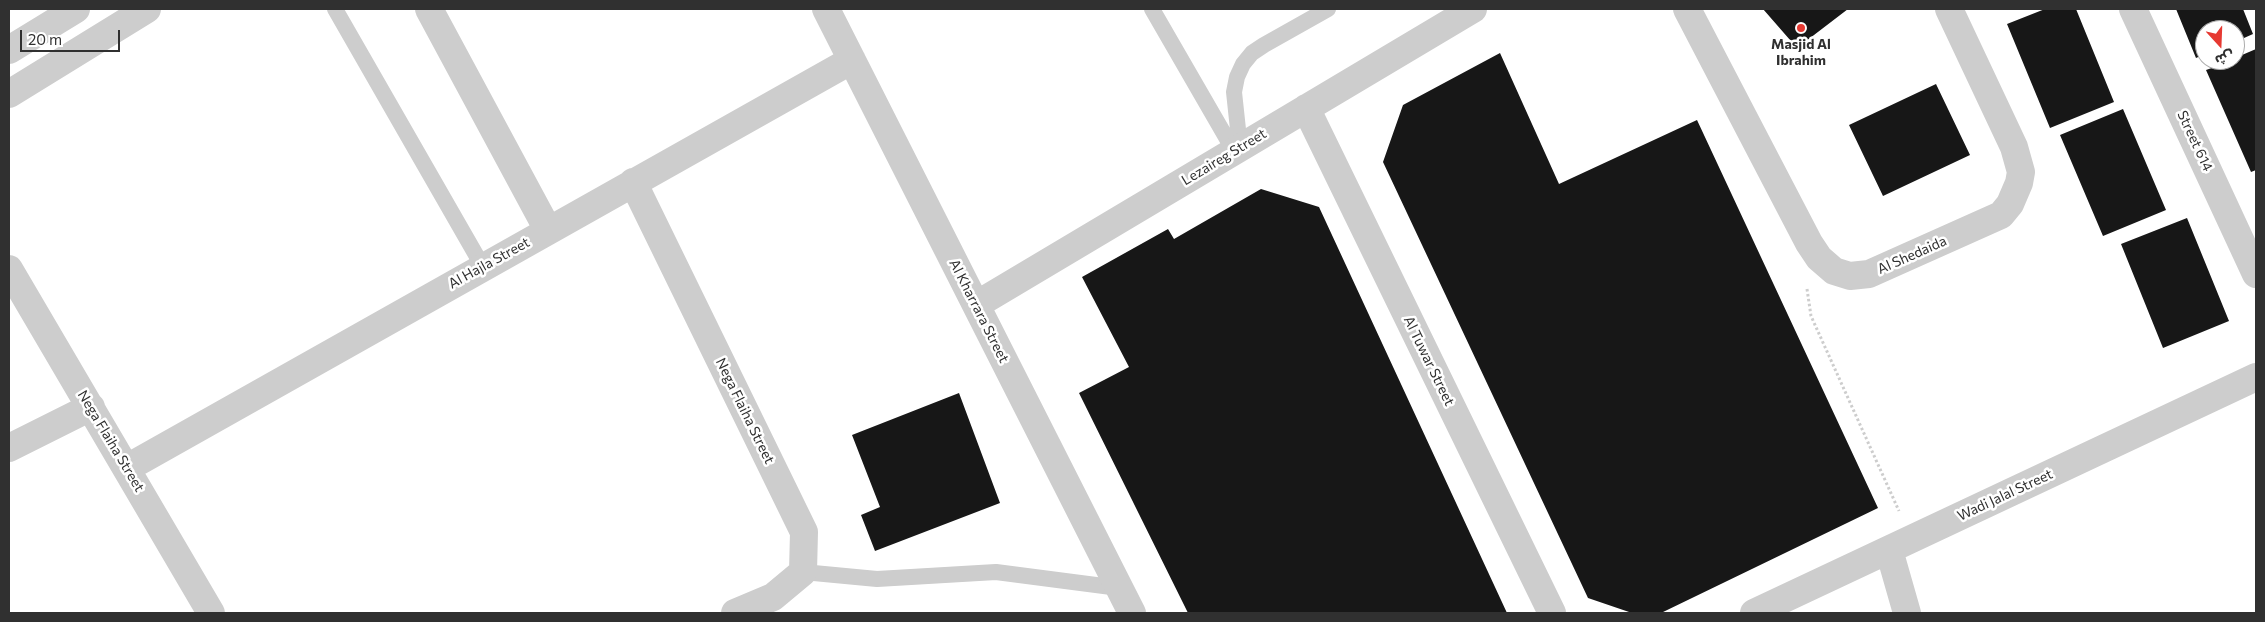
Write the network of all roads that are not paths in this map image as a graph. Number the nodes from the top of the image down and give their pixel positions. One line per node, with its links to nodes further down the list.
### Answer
1 (76, 9): 12 (street)
2 (147, 9): 14 (street)
3 (335, 9): 19 (lane)
4 (429, 9): 18 (street)
5 (826, 9): 13 (street, Al Kharrara Street)
6 (1152, 9): 16 (lane)
7 (1328, 9): 16 (lane)
8 (1473, 9): 15 (street, Lezaireg Street)
9 (1687, 9): 10 (street, Al Shedaida)
10 (1949, 9)
11 (2133, 9): 21 (street, Street 614)
12 (9, 50)
13 (852, 60): 17 (street, Al Hajla Street); 22 (street, Al Kharrara Street)
14 (9, 94)
15 (1306, 108): 16 (street, Lezaireg Street); 33 (street, Al Tuwar Street)
16 (1237, 149): 22 (street, Lezaireg Street)
17 (633, 182): 18 (street, Al Hajla Street); 28 (street, Nega Flaiha Street)
18 (548, 230): 19 (street, Al Hajla Street)
19 (483, 266): 26 (street, Al Hajla Street)
20 (9, 269): 24 (street, Nega Flaiha Street)
21 (2256, 274)
22 (976, 305): 29 (street, Al Kharrara Street)
23 (2256, 377): 27 (street, Wadi Jalal Street)
24 (91, 407): 25 (street); 26 (street, Nega Flaiha Street)
25 (9, 448)
26 (127, 468): 30 (street, Nega Flaiha Street)
27 (1900, 544): 34 (street, Wadi Jalal Street); 35 (street)
28 (804, 572): 29 (lane); 31 (street)
29 (1119, 588): 32 (street, Al Kharrara Street)
30 (211, 613)
31 (735, 613)
32 (1132, 613)
33 (1552, 613)
34 (1754, 613)
35 (1907, 613)

